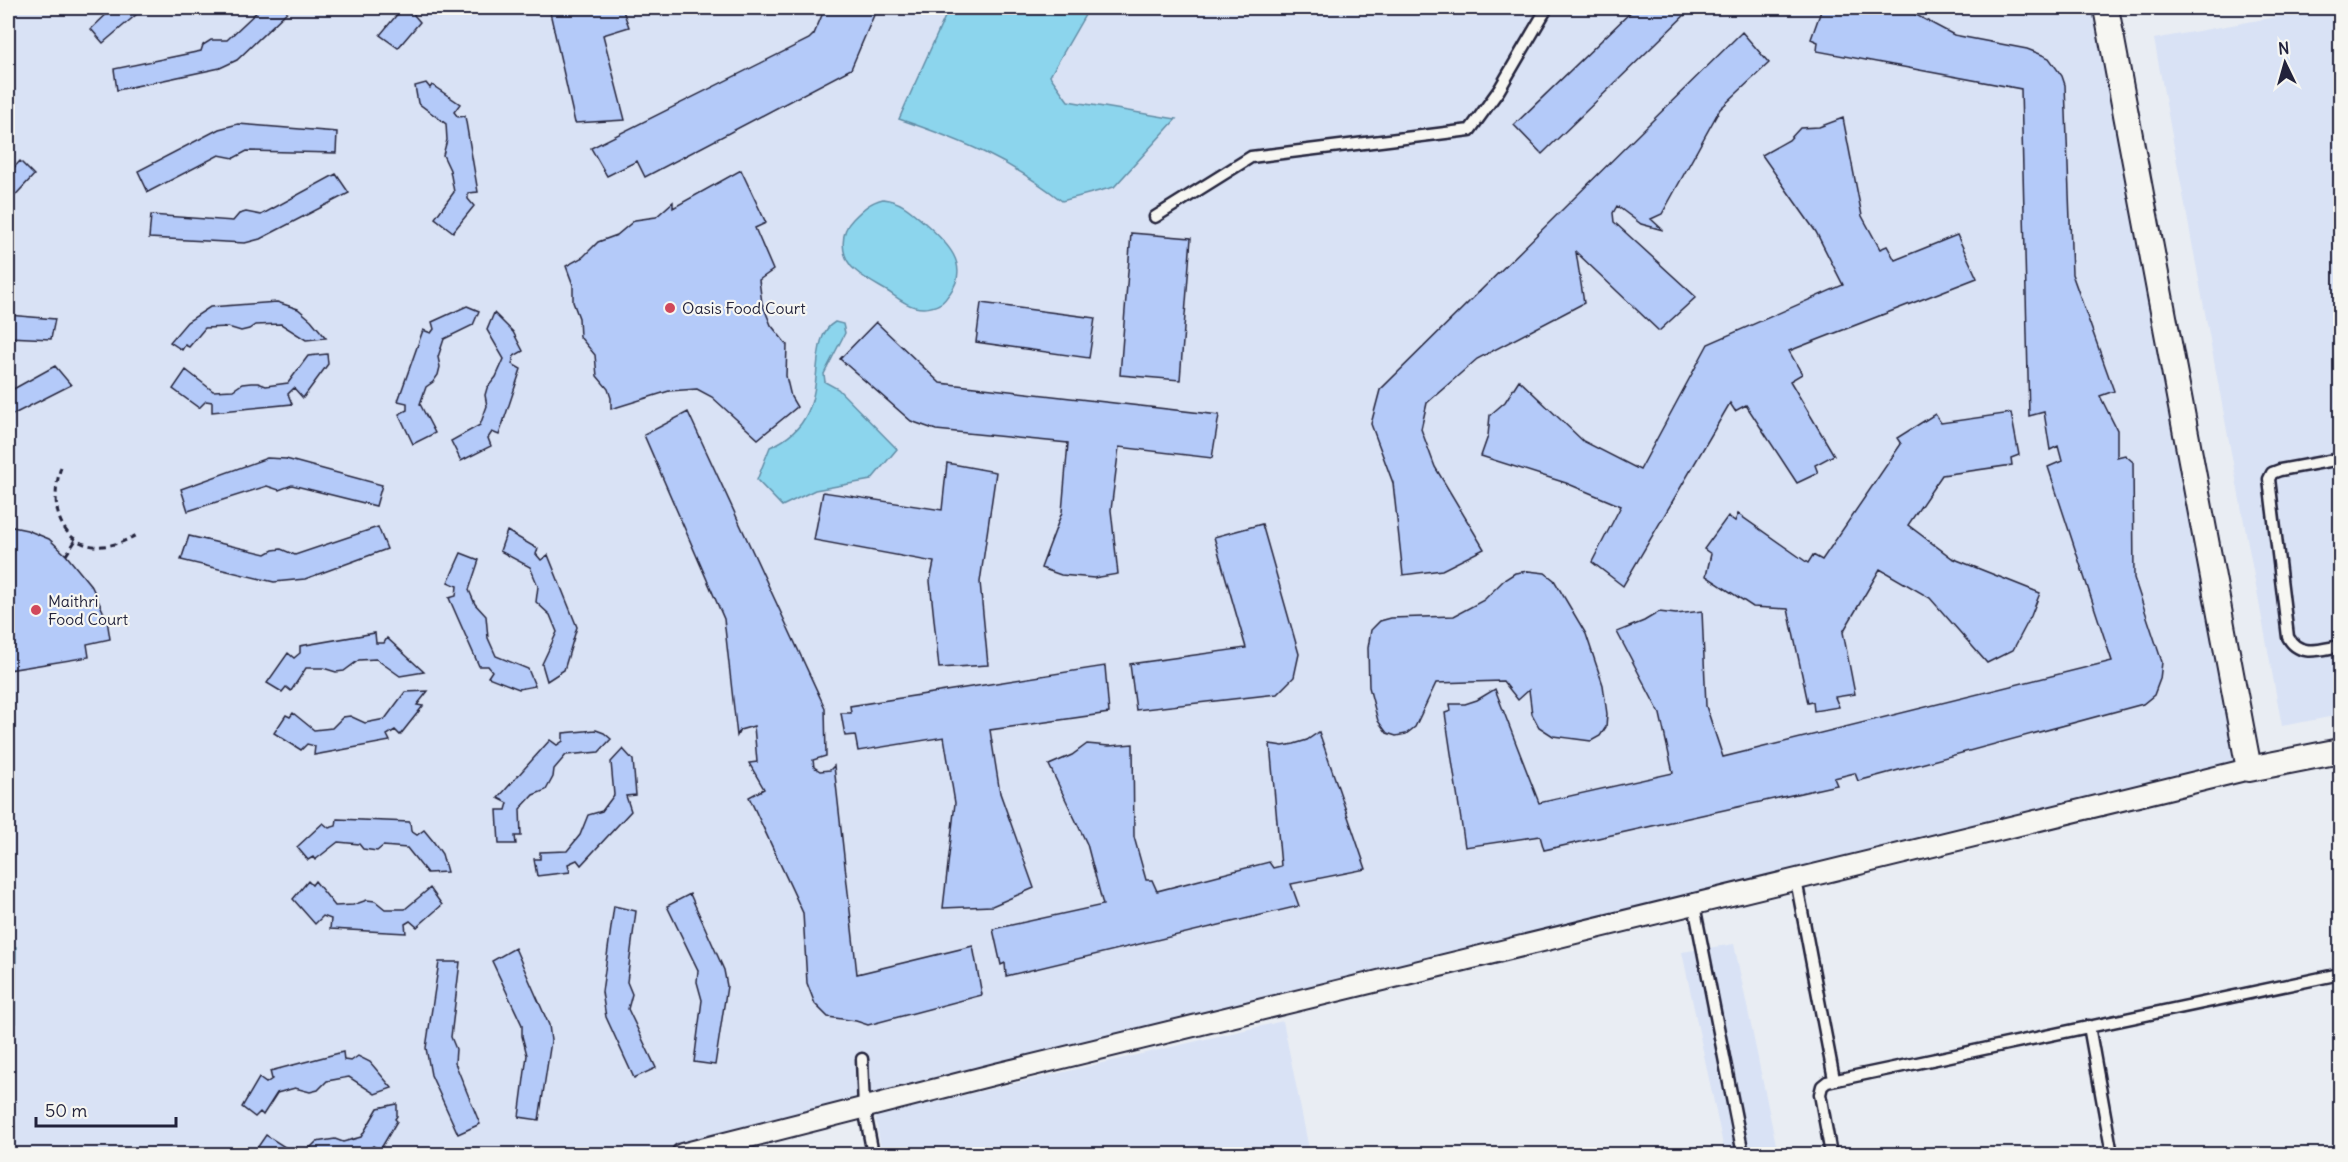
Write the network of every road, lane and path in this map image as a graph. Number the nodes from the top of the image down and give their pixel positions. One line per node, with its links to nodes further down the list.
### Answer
1 (1547, 8): 3 (lane)
2 (2110, 10): 11 (street)
3 (1155, 217)
4 (2340, 459): 9 (lane)
5 (61, 467): 7 (path)
6 (138, 534): 7 (path)
7 (76, 540): 8 (path)
8 (66, 555)
9 (2340, 646)
10 (2340, 751): 11 (street)
11 (2249, 769): 12 (street)
12 (1796, 880): 13 (street); 17 (lane)
13 (1694, 905): 18 (street); 21 (lane)
14 (2340, 974): 15 (lane)
15 (2089, 1026): 17 (lane); 23 (lane)
16 (862, 1059): 18 (lane)
17 (1834, 1079): 22 (lane)
18 (864, 1108): 19 (street); 20 (lane)
19 (685, 1154)
20 (873, 1155)
21 (1743, 1155)
22 (1831, 1155)
23 (2112, 1155)

